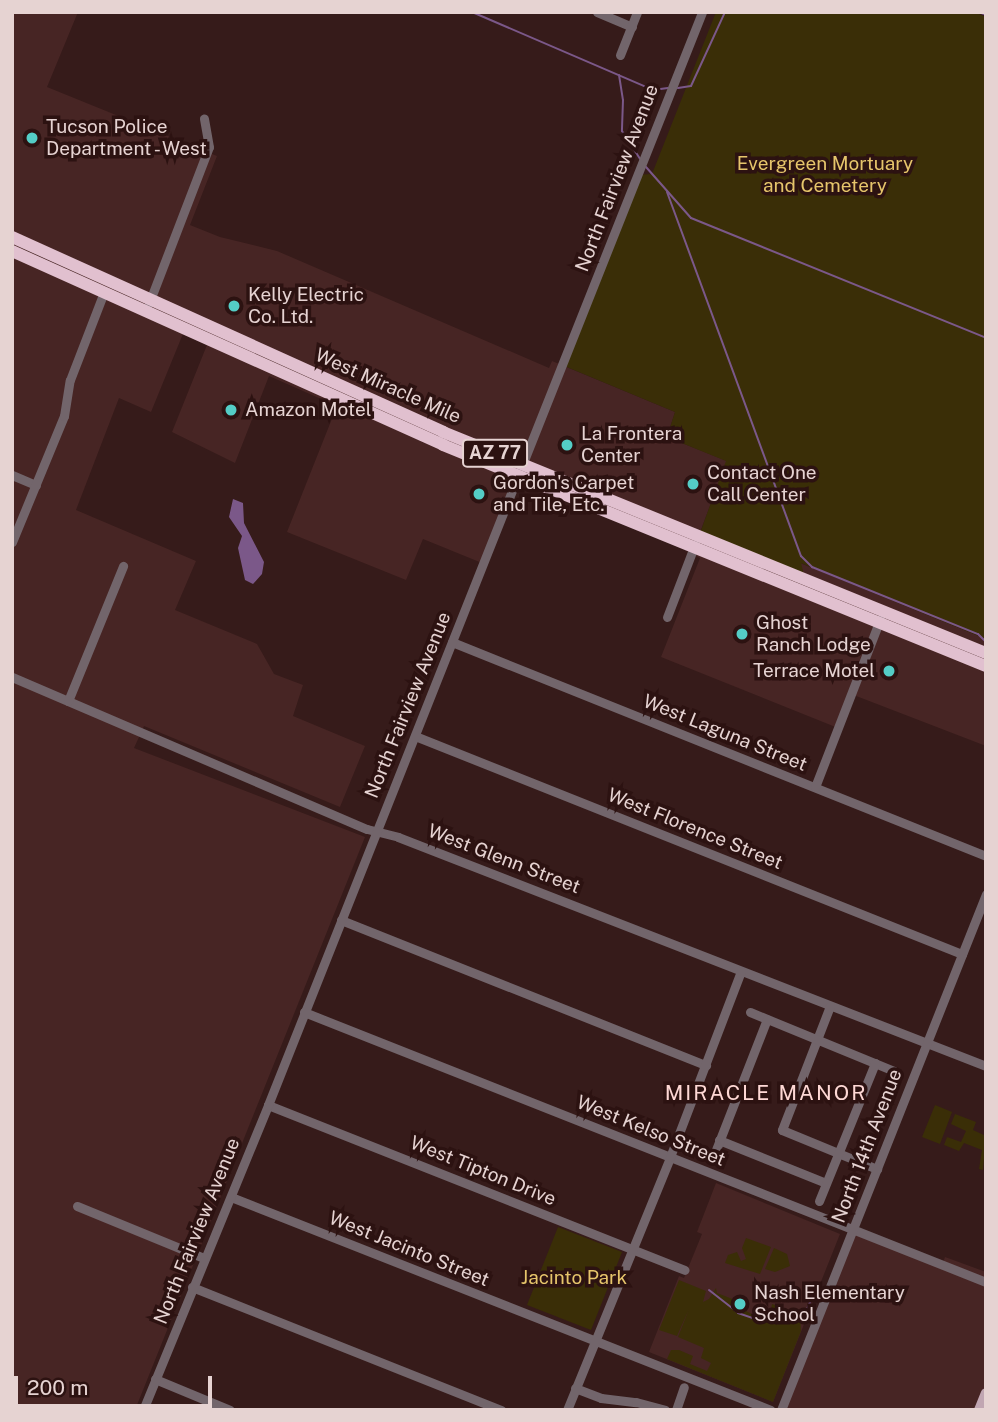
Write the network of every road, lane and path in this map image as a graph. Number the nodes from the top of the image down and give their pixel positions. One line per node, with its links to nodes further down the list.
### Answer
1 (597, 12): 4 (street)
2 (638, 12): 4 (street)
3 (702, 12): 13 (street, North Fairview Avenue)
4 (632, 27): 5 (street)
5 (620, 55)
6 (204, 118): 10 (street)
7 (12, 237): 10 (highway, West Miracle Mile / AZ 77)
8 (12, 251): 9 (highway, West Miracle Mile / AZ 77)
9 (104, 292): 10 (highway, West Miracle Mile / AZ 77); 15 (street)
10 (148, 305): 11 (highway, West Miracle Mile / AZ 77); 12 (highway, West Miracle Mile / AZ 77)
11 (262, 365): 12 (highway); 13 (highway, West Miracle Mile / AZ 77)
12 (339, 385): 13 (highway, West Miracle Mile / AZ 77)
13 (519, 470): 17 (highway, West Miracle Mile / AZ 77); 21 (street, North Fairview Avenue)
14 (12, 475): 15 (street)
15 (36, 485): 16 (street)
16 (12, 542)
17 (696, 542): 19 (street); 20 (highway, West Miracle Mile / AZ 77)
18 (123, 566): 25 (street)
19 (667, 617)
20 (880, 617): 22 (highway, West Miracle Mile / AZ 77); 23 (highway, West Miracle Mile / AZ 77); 27 (street)
21 (452, 642): 26 (street, North Fairview Avenue); 27 (street, West Laguna Street)
22 (986, 653)
23 (986, 666)
24 (12, 677): 25 (street, West Glenn Street)
25 (68, 701): 28 (street, West Glenn Street)
26 (415, 736): 28 (street, North Fairview Avenue); 32 (street, West Florence Street)
27 (815, 788): 29 (street, West Laguna Street)
28 (377, 831): 31 (street, North Fairview Avenue); 33 (street, West Glenn Street)
29 (986, 856)
30 (986, 894): 32 (street, North 14th Avenue)
31 (341, 920): 35 (street, North Fairview Avenue); 41 (street)
32 (962, 954): 39 (street, North 14th Avenue)
33 (741, 971): 34 (street, West Glenn Street); 41 (street)
34 (830, 1006): 38 (street); 39 (street, West Glenn Street)
35 (304, 1012): 44 (street, North Fairview Avenue); 47 (street, West Kelso Street)
36 (750, 1012): 37 (street)
37 (767, 1019): 38 (street); 45 (street)
38 (817, 1040): 40 (street); 46 (street)
39 (926, 1044): 42 (street, West Glenn Street); 49 (street, North 14th Avenue)
40 (875, 1063): 43 (street); 46 (street)
41 (706, 1065): 47 (street)
42 (986, 1066)
43 (894, 1071)
44 (268, 1105): 51 (street, North Fairview Avenue); 55 (street, West Tipton Drive)
45 (719, 1140): 48 (street); 50 (street)
46 (838, 1154): 49 (street); 50 (street)
47 (670, 1157): 54 (street, West Kelso Street); 55 (street)
48 (712, 1160)
49 (877, 1169): 54 (street, North 14th Avenue)
50 (826, 1183): 52 (street)
51 (230, 1197): 56 (street, North Fairview Avenue); 60 (street, West Jacinto Street)
52 (819, 1201)
53 (77, 1206): 56 (street)
54 (853, 1230): 58 (street, West Kelso Street); 72 (street, North 14th Avenue)
55 (630, 1248): 57 (street, West Tipton Drive); 60 (street)
56 (205, 1258): 59 (street, North Fairview Avenue)
57 (685, 1270)
58 (986, 1282)
59 (192, 1287): 61 (street, North Fairview Avenue); 67 (street)
60 (593, 1340): 63 (street); 71 (street, West Jacinto Street)
61 (155, 1380): 65 (street, North Fairview Avenue); 66 (street)
62 (684, 1387): 70 (street)
63 (575, 1388): 68 (street); 69 (street)
64 (986, 1393): 73 (main road)
65 (143, 1410)
66 (230, 1410)
67 (501, 1410)
68 (567, 1410)
69 (665, 1410)
70 (676, 1410)
71 (771, 1410)
72 (781, 1410)
73 (979, 1410)

